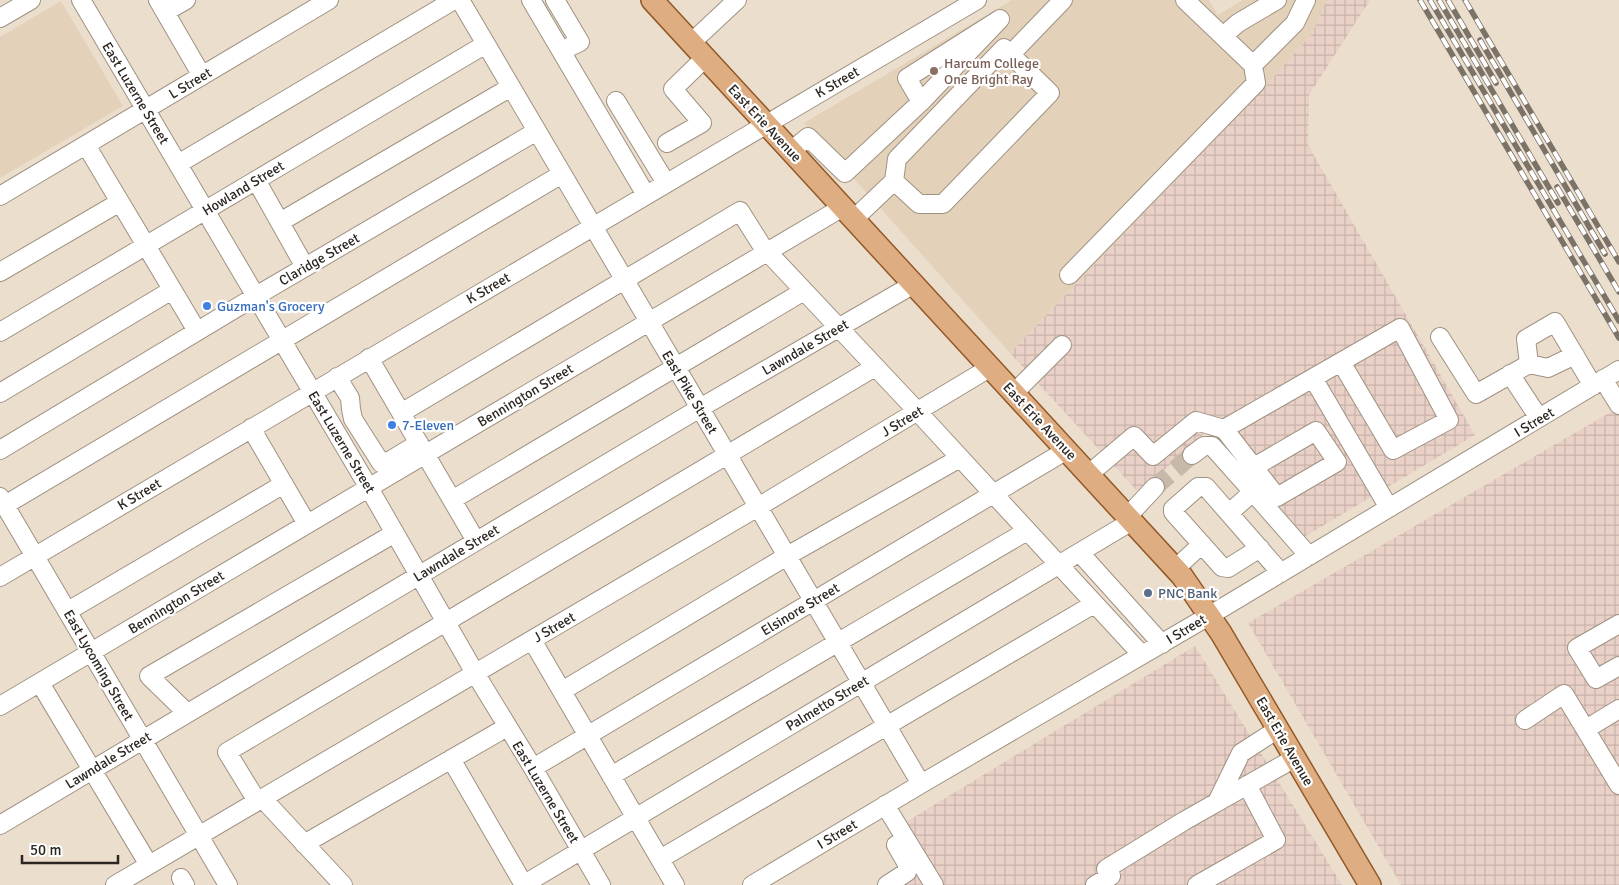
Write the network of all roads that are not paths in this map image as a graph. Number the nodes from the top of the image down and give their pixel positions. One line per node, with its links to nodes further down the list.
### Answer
1 (81, 0): 28 (street, East Luzerne Street)
2 (186, 0): 16 (street)
3 (329, 0): 24 (street, L Street)
4 (454, 0): 34 (street)
5 (460, 0): 19 (street, East Pike Street)
6 (531, 0): 21 (street)
7 (555, 0): 21 (street)
8 (652, 0): 20 (main road, East Erie Avenue)
9 (737, 0): 20 (street)
10 (977, 0): 29 (street, K Street)
11 (1063, 0): 22 (street)
12 (1185, 0): 18 (street)
13 (1277, 0): 18 (street)
14 (1306, 0): 23 (street)
15 (20, 3): 17 (street)
16 (161, 6): 24 (street)
17 (0, 18)
18 (1223, 36): 23 (street)
19 (486, 44): 25 (street, East Pike Street); 36 (street, Howland Street)
20 (698, 50): 29 (main road, East Erie Avenue); 31 (street)
21 (561, 51): 39 (street)
22 (1010, 55): 37 (street); 37 (street)
23 (1253, 65): 50 (street)
24 (202, 76): 28 (street, L Street)
25 (511, 88): 30 (street, East Pike Street); 44 (street)
26 (616, 101): 38 (street)
27 (921, 102): 27 (street); 33 (street)
28 (146, 110): 32 (street, L Street); 34 (street, East Luzerne Street)
29 (766, 123): 33 (main road, East Erie Avenue); 38 (street, K Street)
30 (537, 131): 35 (street, East Pike Street); 48 (street, Claridge Street)
31 (667, 143)
32 (86, 145): 40 (street, L Street); 41 (street)
33 (791, 151): 43 (main road, East Erie Avenue)
34 (178, 164): 42 (street, East Luzerne Street)
35 (562, 174): 45 (street, East Pike Street); 61 (street)
36 (256, 180): 42 (street, Howland Street); 44 (street)
37 (894, 181): 43 (street, Bennington Street)
38 (666, 183): 39 (street, K Street)
39 (646, 195): 45 (street, K Street)
40 (0, 196)
41 (120, 202): 46 (street); 49 (street)
42 (205, 210): 46 (street, Howland Street); 55 (street, East Luzerne Street)
43 (848, 213): 47 (street, Bennington Street); 52 (main road, East Erie Avenue)
44 (280, 222): 48 (street)
45 (593, 227): 51 (street, East Pike Street); 64 (street, K Street)
46 (146, 245): 53 (street); 59 (street, Howland Street)
47 (767, 252): 51 (street); 54 (street); 56 (street, Bennington Street)
48 (305, 267): 55 (street, Claridge Street)
49 (0, 272)
50 (1070, 276)
51 (624, 280): 56 (street, East Pike Street); 82 (street)
52 (914, 284): 57 (street, Lawndale Street); 69 (main road, East Erie Avenue)
53 (172, 290): 58 (street); 76 (street)
54 (804, 291): 57 (street); 68 (street)
55 (256, 296): 58 (street, Claridge Street); 61 (street, East Luzerne Street)
56 (649, 322): 68 (street, East Pike Street); 87 (street, Bennington Street)
57 (838, 328): 67 (street); 79 (street, Lawndale Street)
58 (197, 331): 88 (street, Claridge Street)
59 (0, 332)
60 (1440, 337): 71 (street)
61 (282, 341): 75 (street, East Luzerne Street); 103 (street)
62 (1062, 345): 77 (street)
63 (1575, 355): 66 (street); 66 (street); 74 (street)
64 (369, 358): 72 (street, K Street); 82 (street)
65 (1341, 362): 65 (street); 73 (street)
66 (1529, 364): 71 (street)
67 (875, 366): 81 (street); 90 (street)
68 (676, 367): 79 (street, East Pike Street); 102 (street)
69 (991, 367): 77 (main road, East Erie Avenue); 81 (street, J Street)
70 (1619, 370): 74 (street, I Street)
71 (1510, 374): 83 (street)
72 (337, 377): 75 (street, K Street); 80 (street)
73 (1313, 378): 86 (street); 105 (street)
74 (1598, 383): 78 (street); 83 (street, I Street)
75 (312, 391): 84 (street, East Luzerne Street); 85 (street, K Street)
76 (0, 393)
77 (1014, 393): 89 (main road, East Erie Avenue)
78 (1619, 405)
79 (700, 408): 90 (street, East Pike Street); 111 (street, Lawndale Street)
80 (351, 411): 84 (street); 93 (street)
81 (918, 412): 92 (street); 104 (street, J Street)
82 (401, 413): 87 (street)
83 (1539, 418): 105 (street, I Street)
84 (331, 423): 95 (street, East Luzerne Street)
85 (251, 428): 97 (street); 115 (street, K Street)
86 (1224, 429): 94 (street); 96 (street)
87 (422, 449): 93 (street); 99 (street, Bennington Street); 102 (street)
88 (0, 450)
89 (1067, 450): 96 (main road, East Erie Avenue); 101 (street, Elsinore Street)
90 (727, 454): 104 (street, East Pike Street); 127 (street)
91 (1192, 455): 100 (street)
92 (960, 458): 101 (street); 116 (street)
93 (377, 459): 95 (street)
94 (1254, 467)
95 (358, 469): 99 (street, East Luzerne Street)
96 (1089, 474): 107 (main road, East Erie Avenue)
97 (284, 484): 108 (street); 125 (street)
98 (1156, 487): 107 (street, Palmetto Street)
99 (369, 488): 108 (street, Bennington Street); 110 (street, East Luzerne Street)
100 (1253, 492): 106 (street); 117 (street)
101 (994, 494): 109 (street); 123 (street, Elsinore Street)
102 (452, 500): 111 (street)
103 (3, 501): 115 (street, East Lycoming Street)
104 (758, 507): 116 (street, East Pike Street); 129 (street, J Street)
105 (1389, 508): 117 (street, I Street)
106 (1229, 513): 112 (street); 113 (street)
107 (1130, 518): 114 (street, Palmetto Street); 119 (main road, East Erie Avenue)
108 (307, 524): 132 (street, Bennington Street)
109 (1027, 531): 118 (street); 130 (street)
110 (395, 533): 121 (street, East Luzerne Street); 141 (street)
111 (476, 541): 121 (street, Lawndale Street)
112 (1202, 544): 113 (street); 119 (street)
113 (1260, 548): 120 (street)
114 (1080, 552): 118 (street, Palmetto Street); 131 (street)
115 (35, 556): 122 (street, K Street); 125 (street, East Lycoming Street)
116 (787, 556): 123 (street, East Pike Street); 138 (street)
117 (1308, 556): 120 (street, I Street)
118 (1059, 565): 124 (street); 137 (street, Palmetto Street)
119 (1176, 569): 126 (main road, East Erie Avenue)
120 (1281, 572): 126 (street, I Street)
121 (419, 575): 127 (street, East Luzerne Street); 141 (street, Lawndale Street)
122 (0, 577)
123 (813, 601): 130 (street, East Pike Street); 147 (street, Elsinore Street)
124 (1094, 604): 133 (street); 143 (street)
125 (68, 611): 132 (street, East Lycoming Street)
126 (1210, 615): 131 (street, I Street); 145 (main road, East Erie Avenue)
127 (446, 622): 135 (street, East Luzerne Street); 157 (street)
128 (1619, 624): 134 (street)
129 (532, 640): 135 (street, J Street); 138 (street)
130 (837, 642): 137 (street, East Pike Street); 153 (street)
131 (1162, 644): 133 (street, I Street)
132 (92, 652): 136 (street, Bennington Street); 148 (street, East Lycoming Street)
133 (1142, 655): 154 (street, I Street)
134 (1619, 666)
135 (474, 673): 144 (street, East Luzerne Street); 157 (street, J Street)
136 (40, 682): 139 (street, Bennington Street); 152 (street)
137 (861, 682): 143 (street, East Pike Street); 160 (street, Palmetto Street)
138 (562, 691): 147 (street)
139 (0, 706)
140 (1619, 709): 146 (street)
141 (187, 713): 148 (street, Lawndale Street)
142 (1525, 720): 146 (street)
143 (887, 726): 154 (street, East Pike Street); 165 (street)
144 (507, 727): 150 (street); 151 (street, East Luzerne Street)
145 (1278, 729): 149 (main road, East Erie Avenue); 158 (street)
146 (1586, 729): 156 (street)
147 (588, 735): 151 (street, Elsinore Street); 153 (street)
148 (142, 740): 152 (street, Lawndale Street); 162 (street, East Lycoming Street)
149 (1295, 758): 155 (street); 178 (main road, East Erie Avenue)
150 (451, 759): 163 (street); 170 (street)
151 (533, 768): 164 (street, East Luzerne Street)
152 (92, 770): 161 (street, Lawndale Street); 166 (street)
153 (611, 776): 160 (street)
154 (921, 784): 159 (street, I Street)
155 (1247, 785): 158 (street); 177 (street)
156 (1619, 785)
157 (260, 800): 162 (street, J Street); 163 (street)
158 (1217, 802): 176 (street)
159 (880, 808): 173 (street, I Street); 174 (street); 175 (street)
160 (636, 818): 164 (street, Palmetto Street); 165 (street)
161 (0, 825)
162 (198, 836): 166 (street, J Street); 168 (street, East Lycoming Street)
163 (304, 844): 169 (street)
164 (581, 851): 170 (street, Palmetto Street); 171 (street, East Luzerne Street)
165 (660, 859): 172 (street)
166 (149, 865): 167 (street, J Street)
167 (115, 885)
168 (228, 885)
169 (343, 885)
170 (523, 885)
171 (601, 885)
172 (675, 885)
173 (752, 885)
174 (887, 885)
175 (934, 885)
176 (1096, 885)
177 (1197, 885)
178 (1370, 885)

